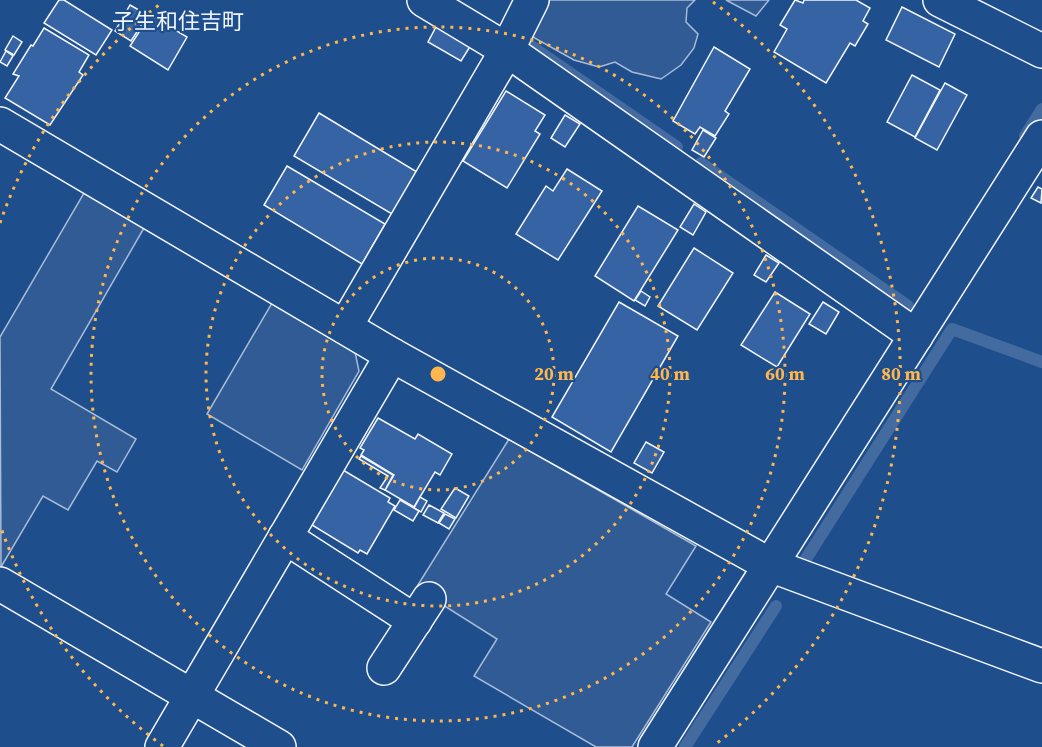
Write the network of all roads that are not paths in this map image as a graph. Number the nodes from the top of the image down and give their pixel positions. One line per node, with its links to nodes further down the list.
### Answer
1 (424, 0): 4 (street)
2 (532, 0): 4 (street)
3 (940, 0): 5 (street)
4 (507, 50): 8 (street); 9 (street)
5 (1042, 51)
6 (0, 124): 8 (street)
7 (1042, 137): 9 (street)
8 (345, 327): 10 (street)
9 (916, 336): 12 (street)
10 (392, 355): 11 (street); 12 (street)
11 (285, 537): 15 (street); 16 (street)
12 (770, 565): 14 (street); 19 (street)
13 (0, 584): 16 (street)
14 (1042, 666)
15 (384, 668)
16 (192, 696): 17 (street); 18 (street)
17 (162, 747)
18 (279, 747)
19 (654, 747)

